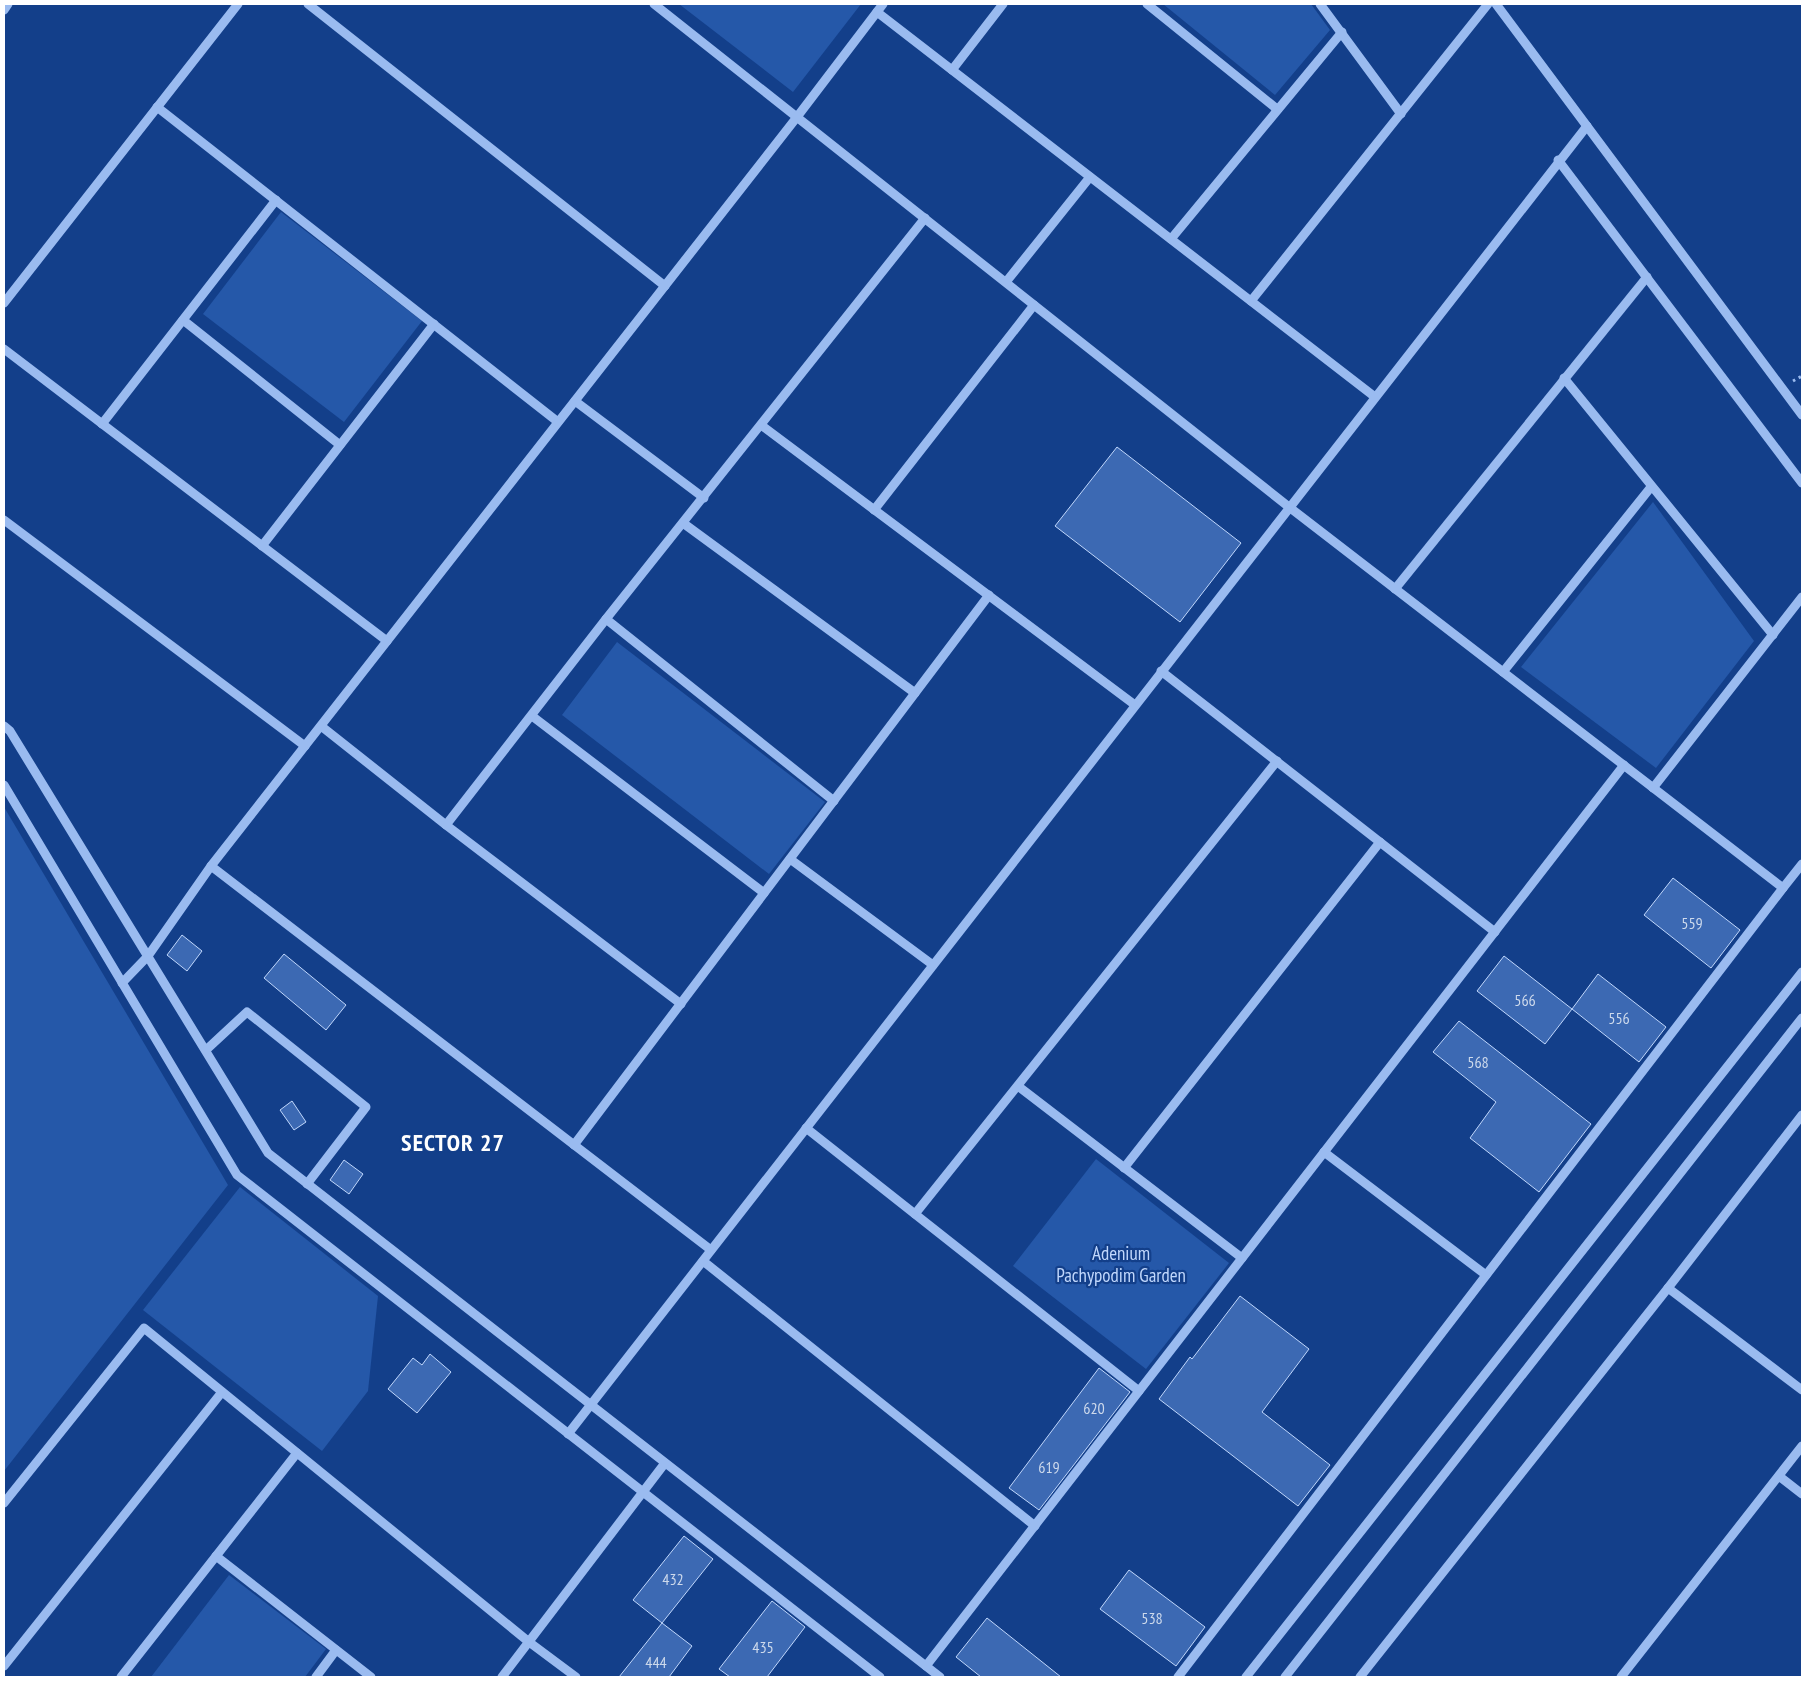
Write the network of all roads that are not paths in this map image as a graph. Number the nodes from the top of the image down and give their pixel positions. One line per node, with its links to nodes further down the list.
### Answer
1 (8, 4): 11 (street)
2 (238, 4): 15 (street)
3 (308, 4): 27 (street)
4 (654, 4): 18 (street)
5 (883, 4): 12 (street)
6 (1003, 4): 14 (street)
7 (1147, 4): 16 (street)
8 (1320, 4): 13 (street)
9 (1488, 4): 17 (street)
10 (1496, 4): 19 (street)
11 (4, 10)
12 (877, 12): 14 (street); 18 (street)
13 (1342, 32): 16 (street); 17 (street)
14 (952, 70): 21 (street)
15 (157, 107): 22 (street); 29 (street)
16 (1277, 109): 24 (street)
17 (1401, 114): 28 (street)
18 (797, 117): 23 (street); 27 (street)
19 (1586, 126): 20 (street); 37 (street)
20 (1558, 160): 25 (street); 35 (street)
21 (1090, 177): 24 (street); 26 (street)
22 (276, 200): 31 (street); 32 (street)
23 (925, 218): 26 (street); 40 (street)
24 (1171, 239): 28 (street)
25 (1647, 277): 34 (street); 42 (street)
26 (1006, 282): 30 (street)
27 (665, 286): 36 (street)
28 (1251, 301): 35 (street)
29 (4, 303)
30 (1034, 305): 45 (street); 46 (street)
31 (183, 320): 39 (street); 41 (street)
32 (434, 324): 38 (street); 41 (street)
33 (4, 349): 39 (street)
34 (1564, 378): 43 (street); 50 (street)
35 (1375, 397): 45 (street)
36 (575, 401): 38 (street); 44 (street)
37 (1802, 415)
38 (558, 422): 55 (street)
39 (102, 424): 49 (street)
40 (761, 425): 44 (street); 46 (street)
41 (340, 445): 49 (street)
42 (1802, 483)
43 (1651, 487): 54 (street); 57 (street)
44 (704, 498): 48 (street)
45 (1289, 507): 50 (street); 56 (street)
46 (874, 510): 51 (street)
47 (4, 520): 63 (street)
48 (683, 523): 53 (street); 58 (street)
49 (262, 546): 55 (street)
50 (1395, 588): 57 (street)
51 (989, 595): 58 (street); 59 (street)
52 (1802, 597): 54 (street)
53 (606, 619): 60 (street); 68 (street)
54 (1773, 635): 67 (street)
55 (387, 641): 61 (street)
56 (1161, 671): 59 (street); 64 (street)
57 (1503, 672): 65 (street)
58 (915, 693): 68 (street)
59 (1135, 704): 78 (street)
60 (532, 716): 69 (street); 75 (street)
61 (321, 726): 63 (street); 69 (street)
62 (6, 730): 77 (street)
63 (305, 746): 73 (street)
64 (1277, 762): 70 (street); 84 (street)
65 (1624, 765): 67 (street); 76 (street)
66 (4, 785): 80 (street)
67 (1653, 788): 74 (street)
68 (834, 801): 71 (street)
69 (446, 825): 81 (street)
70 (1380, 842): 76 (street); 89 (street)
71 (790, 859): 75 (street); 78 (street)
72 (1802, 864): 74 (street)
73 (211, 866): 77 (street); 87 (street)
74 (1783, 888): 95 (street)
75 (764, 893): 81 (street)
76 (1495, 932): 88 (street)
77 (148, 956): 80 (street); 83 (street)
78 (933, 965): 86 (street)
79 (1802, 972): 123 (street)
80 (122, 983): 101 (street)
81 (681, 1004): 87 (street)
82 (1802, 1018): 124 (street)
83 (206, 1050): 90 (street); 90 (street)
84 (1018, 1086): 89 (street); 91 (street)
85 (1802, 1115): 96 (street)
86 (806, 1128): 91 (street); 92 (street)
87 (574, 1145): 92 (street)
88 (1324, 1152): 93 (street); 95 (street)
89 (1124, 1168): 93 (street)
90 (307, 1184): 100 (street)
91 (915, 1214): 98 (street)
92 (711, 1250): 94 (street)
93 (1242, 1258): 98 (street)
94 (703, 1261): 100 (street); 109 (street)
95 (1486, 1275): 122 (street)
96 (1668, 1288): 97 (street); 125 (street)
97 (1802, 1390)
98 (1140, 1391): 109 (street)
99 (222, 1392): 103 (street); 108 (street); 113 (street)
100 (591, 1405): 101 (street); 104 (street)
101 (568, 1434): 106 (street)
102 (1802, 1446): 105 (street)
103 (297, 1453): 110 (street); 111 (street)
104 (665, 1463): 106 (street); 114 (street)
105 (1779, 1476): 107 (street); 126 (street)
106 (643, 1492): 111 (street); 120 (street)
107 (1802, 1494)
108 (4, 1504)
109 (1035, 1526): 114 (street)
110 (216, 1556): 112 (street); 115 (street)
111 (529, 1642): 118 (street); 119 (street)
112 (336, 1650): 116 (street); 117 (street)
113 (4, 1666)
114 (926, 1666): 121 (street)
115 (121, 1677)
116 (316, 1677)
117 (371, 1677)
118 (502, 1677)
119 (576, 1677)
120 (880, 1677)
121 (940, 1677)
122 (1178, 1677)
123 (1246, 1677)
124 (1285, 1677)
125 (1360, 1677)
126 (1621, 1677)

